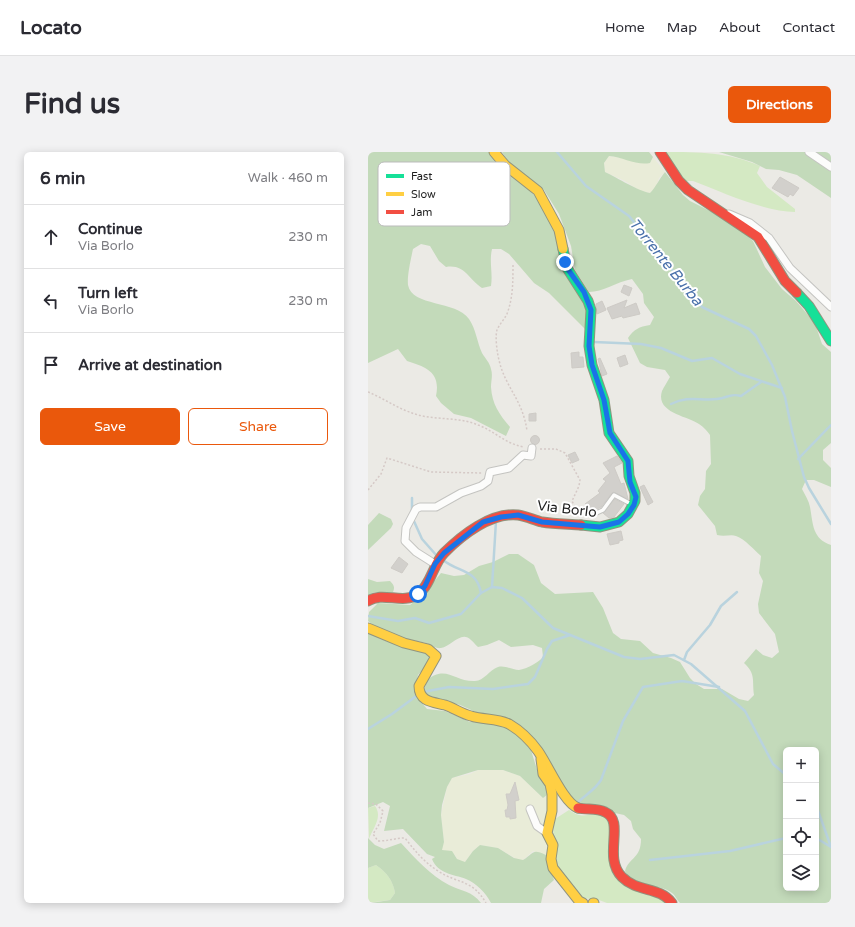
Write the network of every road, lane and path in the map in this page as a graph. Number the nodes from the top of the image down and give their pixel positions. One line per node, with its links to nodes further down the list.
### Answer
1 (494, 152): 4 (main road)
2 (660, 152): 7 (main road)
3 (809, 152): 5 (street)
4 (502, 162)
5 (831, 167)
6 (510, 169): 16 (main road)
7 (721, 212): 9 (street); 10 (main road)
8 (512, 265): 12 (path)
9 (831, 307)
10 (831, 341)
11 (368, 392): 13 (path)
12 (527, 431)
13 (532, 448): 14 (street); 17 (path)
14 (488, 473): 15 (path); 18 (street)
15 (368, 490)
16 (634, 505): 17 (lane); 18 (main road, Via Borlo)
17 (586, 509)
18 (435, 564): 19 (main road, Via Borlo)
19 (368, 601)
20 (368, 628): 21 (main road)
21 (540, 755): 24 (main road); 27 (main road)
22 (368, 802): 25 (path)
23 (530, 809): 24 (street)
24 (547, 833): 26 (main road)
25 (486, 903)
26 (583, 903)
27 (672, 903)

